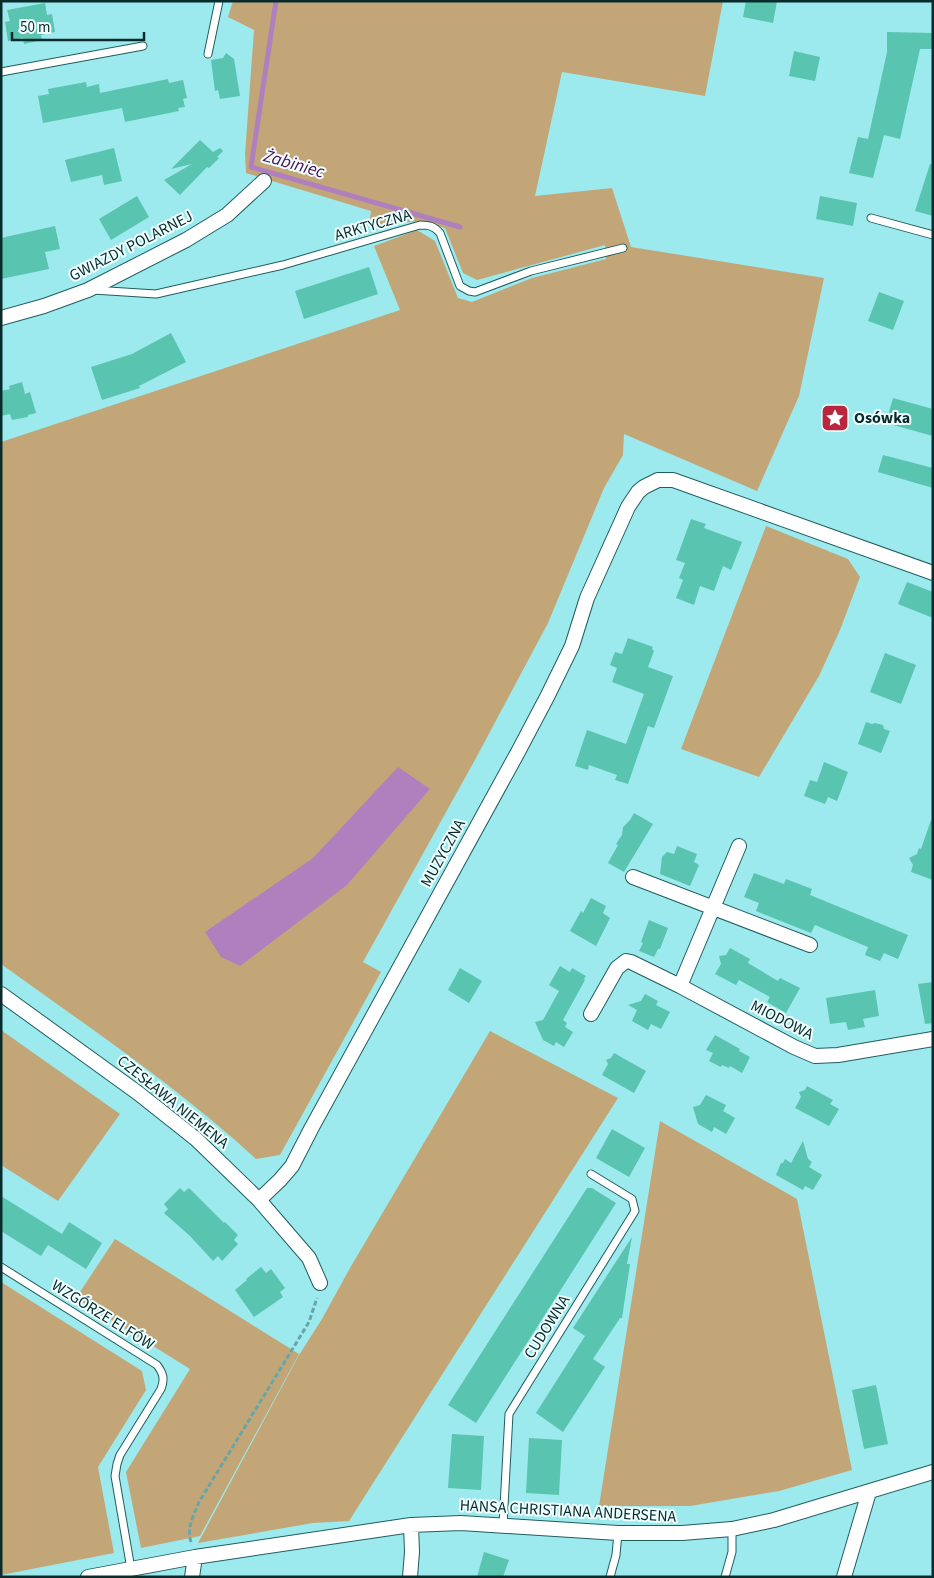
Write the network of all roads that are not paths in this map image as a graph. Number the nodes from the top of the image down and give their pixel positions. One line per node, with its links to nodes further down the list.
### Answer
1 (219, 1): 3 (lane)
2 (143, 46): 4 (lane)
3 (208, 54)
4 (1, 72)
5 (264, 181): 9 (street, GWIAZDY POLARNEJ)
6 (871, 218): 7 (lane)
7 (933, 234)
8 (623, 248): 9 (lane, ARKTYCZNA)
9 (88, 290): 10 (street, GWIAZDY POLARNEJ)
10 (1, 318)
11 (933, 573): 21 (street, MUZYCZNA)
12 (739, 846): 14 (street)
13 (633, 877): 14 (street)
14 (712, 908): 15 (street); 16 (street)
15 (810, 945)
16 (680, 986): 18 (street, MIODOWA); 19 (street, MIODOWA)
17 (1, 994): 21 (street, CZESŁAWA NIEMENA)
18 (590, 1014)
19 (933, 1039)
20 (591, 1174): 27 (lane, CUDOWNA)
21 (259, 1200): 23 (street, CZESŁAWA NIEMENA)
22 (1, 1267): 31 (lane, WZGÓRZE ELFÓW)
23 (320, 1283)
24 (933, 1472): 25 (street, HANSA CHRISTIANA ANDERSENA)
25 (869, 1492): 28 (street, HANSA CHRISTIANA ANDERSENA); 37 (street)
26 (411, 1525): 27 (street, HANSA CHRISTIANA ANDERSENA); 30 (street, HANSA CHRISTIANA ANDERSENA); 34 (street)
27 (503, 1526): 29 (street, HANSA CHRISTIANA ANDERSENA)
28 (732, 1529): 29 (street, HANSA CHRISTIANA ANDERSENA); 36 (lane)
29 (618, 1533): 35 (lane)
30 (195, 1557): 31 (street, HANSA CHRISTIANA ANDERSENA); 33 (street)
31 (131, 1568): 32 (street, HANSA CHRISTIANA ANDERSENA)
32 (88, 1577)
33 (192, 1577)
34 (410, 1577)
35 (610, 1577)
36 (725, 1577)
37 (844, 1577)

